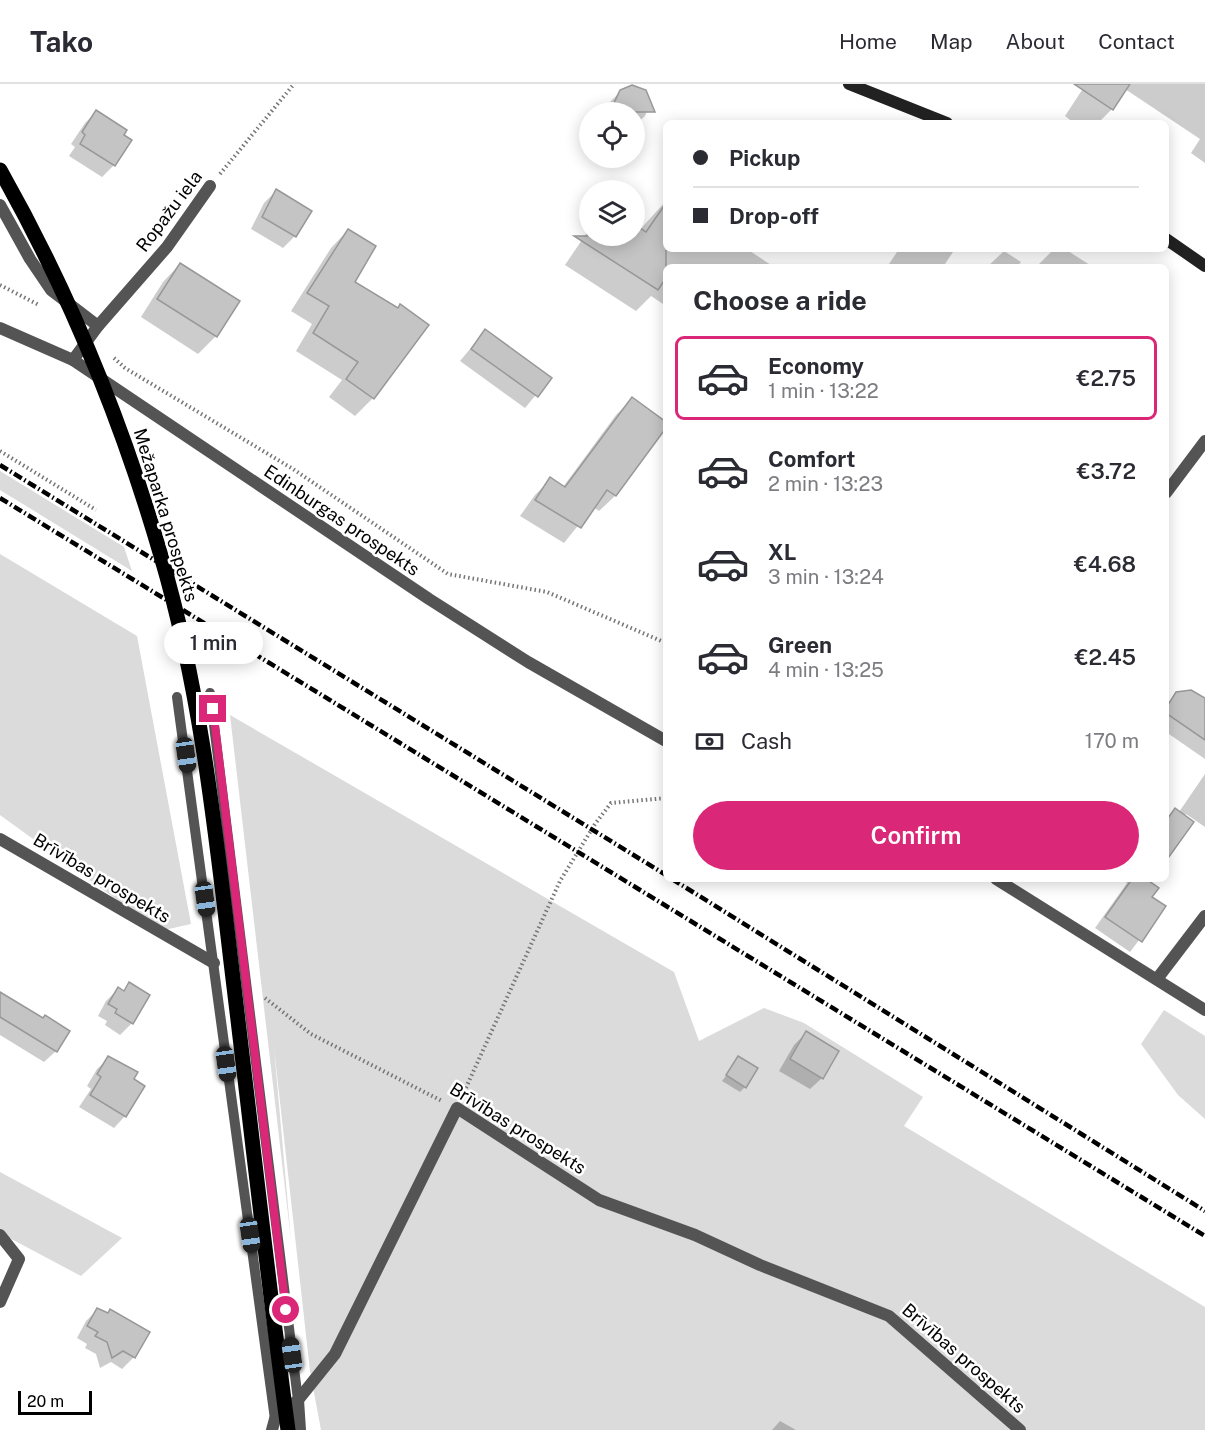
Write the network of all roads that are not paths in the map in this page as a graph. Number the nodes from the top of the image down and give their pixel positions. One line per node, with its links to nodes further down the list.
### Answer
1 (849, 84): 2 (main road)
2 (939, 120)
3 (0, 170): 27 (main road, Mežaparka prospekts)
4 (210, 186): 9 (street, Ropažu iela)
5 (0, 205): 9 (street)
6 (1169, 241): 7 (main road)
7 (1205, 267)
8 (0, 328): 10 (street, Edinburgas prospekts)
9 (94, 332): 10 (street, Ropažu iela)
10 (73, 360): 15 (street, Edinburgas prospekts)
11 (1205, 441): 12 (street)
12 (1169, 489)
13 (210, 693): 21 (lane)
14 (177, 697): 19 (lane)
15 (663, 739)
16 (0, 839): 19 (street, Brīvības prospekts)
17 (1001, 882): 20 (street)
18 (1205, 916): 20 (street)
19 (214, 963): 21 (lane, Brīvības prospekts); 26 (lane)
20 (1157, 979): 22 (street)
21 (247, 982): 25 (lane)
22 (1205, 1010)
23 (0, 1235): 24 (street)
24 (0, 1302)
25 (298, 1400): 26 (street); 28 (street); 29 (street, Brīvības prospekts)
26 (273, 1424)
27 (288, 1430)
28 (300, 1430)
29 (1020, 1430)

